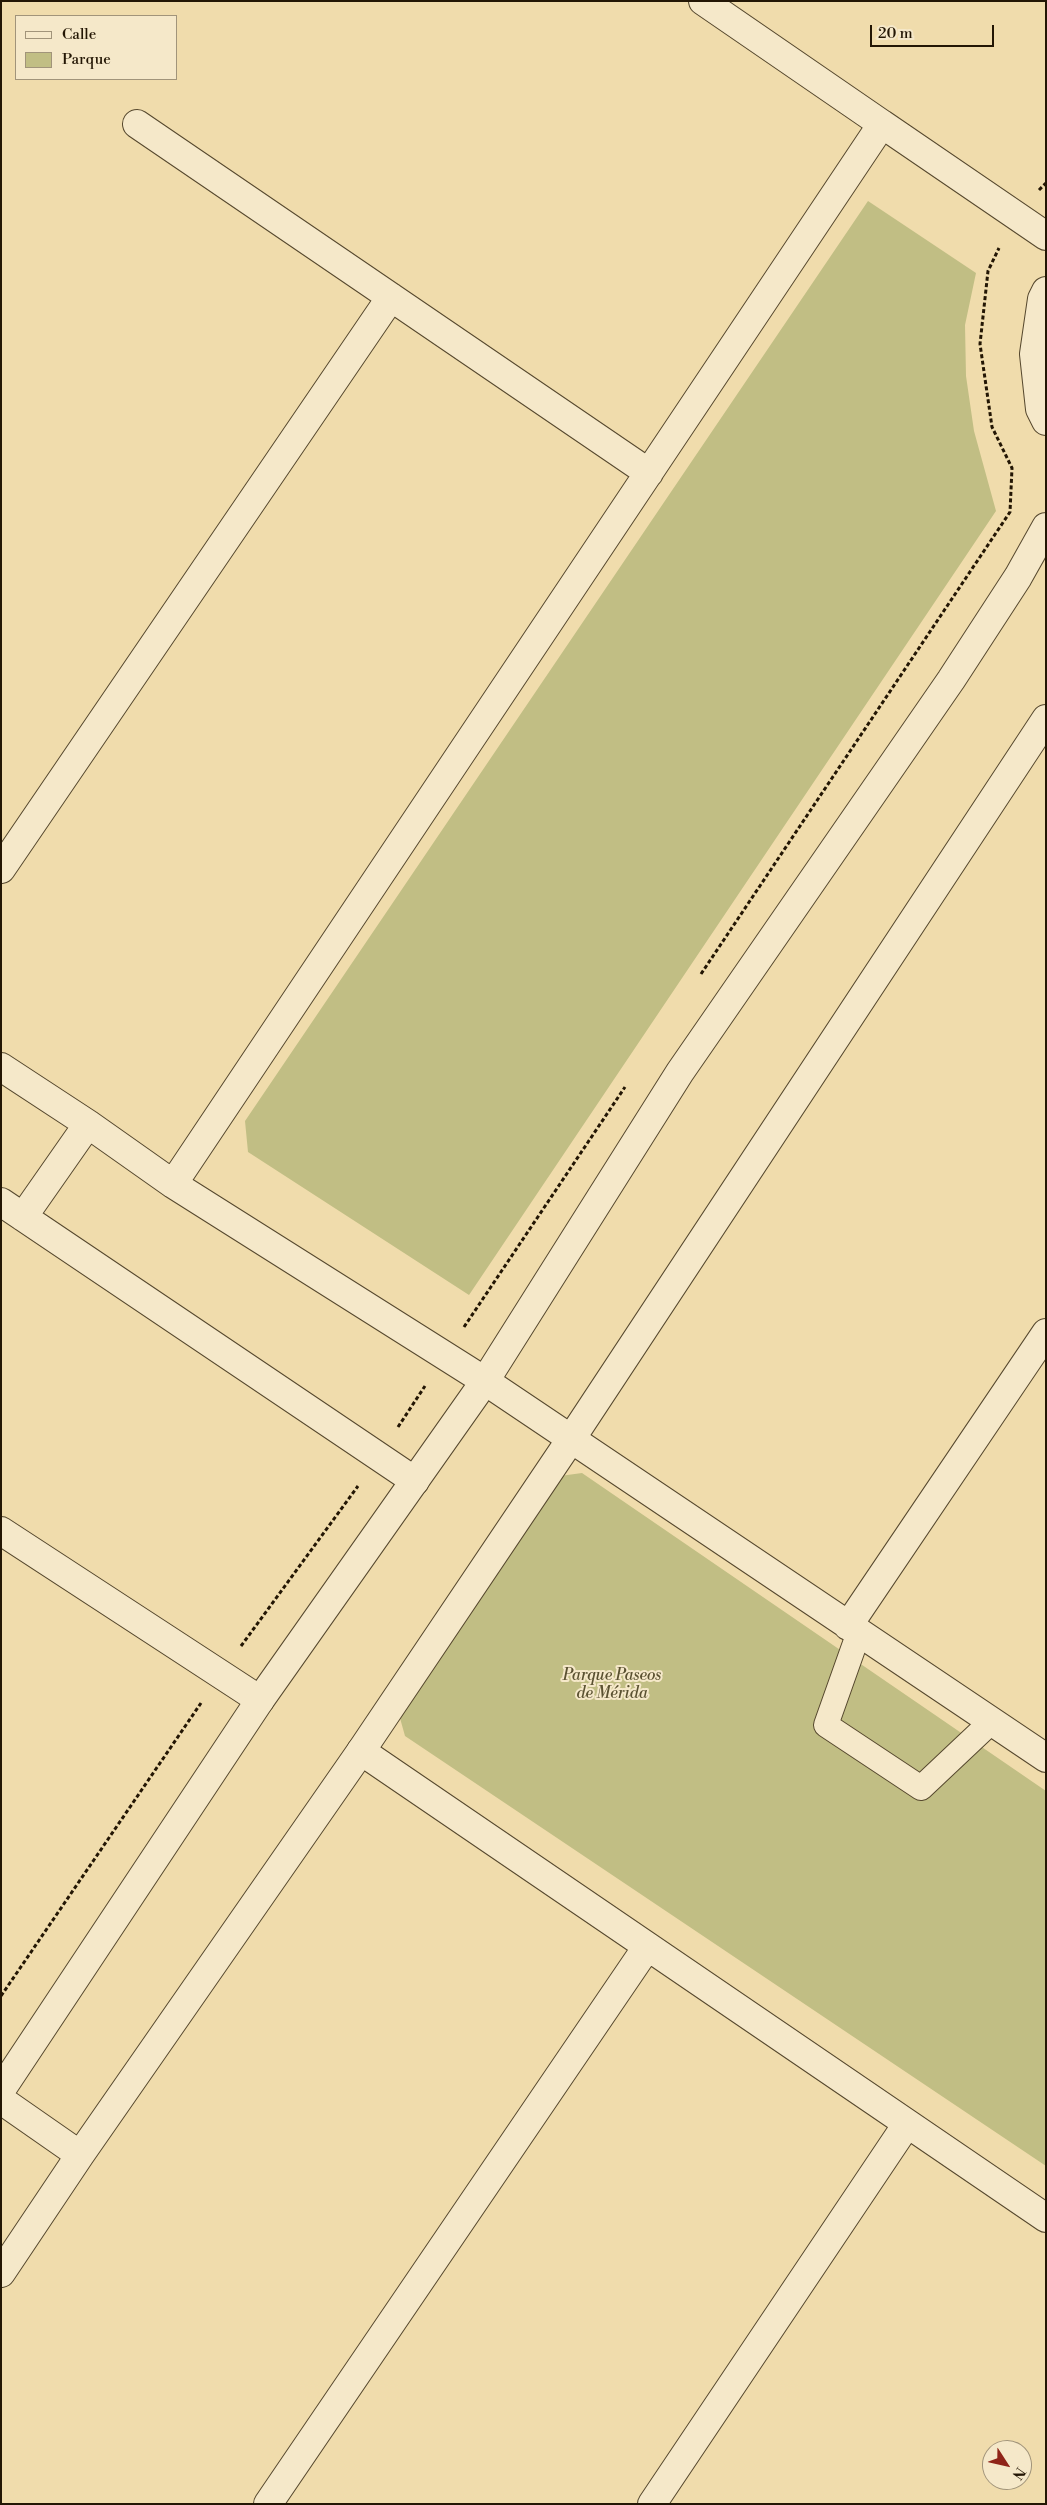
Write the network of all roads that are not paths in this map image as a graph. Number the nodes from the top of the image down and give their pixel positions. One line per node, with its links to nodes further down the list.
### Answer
1 (703, 1): 3 (street)
2 (137, 124): 6 (street)
3 (882, 124): 4 (street); 8 (street)
4 (1046, 236)
5 (1046, 291): 7 (street)
6 (391, 297): 8 (street); 11 (street)
7 (1046, 421)
8 (649, 473): 14 (street)
9 (1046, 527): 17 (street)
10 (1043, 728): 18 (street)
11 (1, 869)
12 (1, 1067): 13 (street)
13 (88, 1124): 14 (street); 15 (street)
14 (173, 1184): 17 (street)
15 (12, 1209): 19 (street)
16 (1046, 1332): 21 (street)
17 (485, 1381): 18 (street); 19 (street)
18 (570, 1439): 21 (street); 24 (street)
19 (415, 1481): 22 (street)
20 (1, 1530): 22 (street)
21 (854, 1629): 23 (street); 23 (lane)
22 (260, 1700): 27 (street)
23 (991, 1722): 25 (street)
24 (361, 1751): 26 (street); 30 (street)
25 (1046, 1758)
26 (647, 1947): 29 (street); 33 (street)
27 (1, 2090)
28 (1, 2100): 30 (street)
29 (907, 2124): 31 (street); 34 (street)
30 (80, 2155): 32 (street)
31 (1046, 2218)
32 (1, 2273)
33 (268, 2504)
34 (652, 2504)

